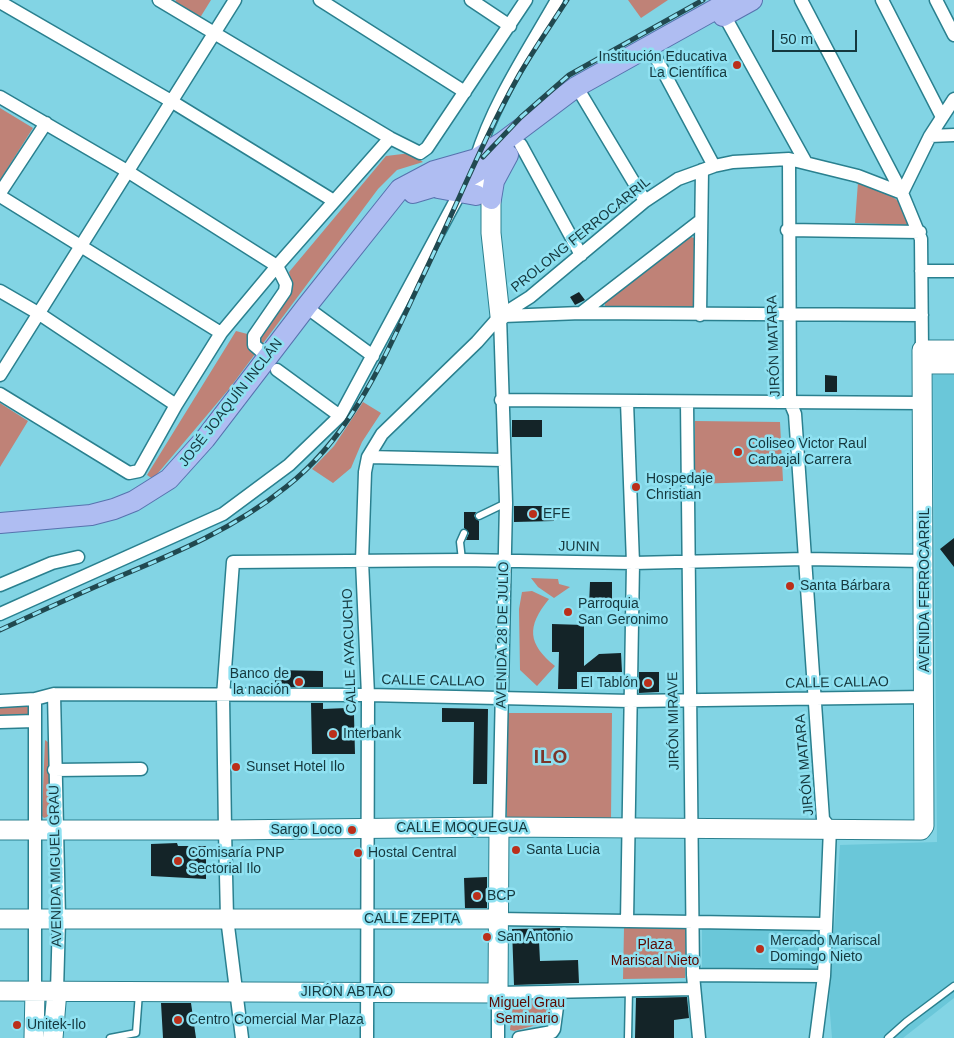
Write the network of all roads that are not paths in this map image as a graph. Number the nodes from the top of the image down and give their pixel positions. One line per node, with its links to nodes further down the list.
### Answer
1 (159, 0): 14 (street)
2 (235, 0): 14 (street)
3 (471, 0): 13 (street)
4 (526, 0): 13 (street)
5 (557, 0): 31 (street)
6 (752, 0): 12 (main road)
7 (801, 0): 35 (street)
8 (882, 0): 22 (street)
9 (936, 0): 15 (street)
10 (322, 1): 17 (street)
11 (0, 2): 21 (street)
12 (728, 8): 16 (main road); 29 (street); 31 (main road)
13 (510, 26): 17 (street)
14 (215, 32): 21 (street); 26 (street)
15 (954, 35)
16 (654, 54): 18 (main road); 30 (street)
17 (465, 92): 26 (street)
18 (580, 94): 27 (main road); 39 (street)
19 (0, 97): 23 (street)
20 (954, 99): 22 (street)
21 (170, 101): 33 (street); 38 (street)
22 (942, 117): 24 (street)
23 (46, 123): 33 (street); 36 (street)
24 (930, 136): 25 (street); 35 (street)
25 (954, 136)
26 (390, 138): 38 (street)
27 (515, 149): 31 (main road); 37 (main road); 45 (street)
28 (789, 159): 29 (street, PROLONG FERROCARRIL); 30 (street, PROLONG FERROCARRIL); 42 (street, JIRÓN MATARA)
29 (805, 161): 35 (street, PROLONG FERROCARRIL)
30 (714, 166): 32 (street, PROLONG FERROCARRIL)
31 (474, 167): 34 (main road, JOSÉ JOAQUÍN INCLÁN); 37 (street, AVENIDA 28 DE JULIO); 40 (main road, JOSÉ JOAQUÍN INCLÁN)
32 (702, 170): 39 (street, PROLONG FERROCARRIL); 41 (street)
33 (127, 171): 44 (street); 46 (street)
34 (428, 187): 37 (main road); 40 (main road, JOSÉ JOAQUÍN INCLÁN)
35 (902, 193): 43 (street)
36 (0, 194): 44 (street)
37 (476, 195): 56 (street, AVENIDA 28 DE JULIO); 59 (street)
38 (334, 201): 46 (street)
39 (645, 201): 45 (street, PROLONG FERROCARRIL)
40 (385, 210): 50 (main road, JOSÉ JOAQUÍN INCLÁN)
41 (700, 222): 52 (street); 54 (street)
42 (787, 230): 43 (street); 53 (street, JIRÓN MATARA)
43 (920, 232): 47 (street)
44 (80, 245): 51 (street); 57 (street)
45 (581, 255): 56 (street, PROLONG FERROCARRIL)
46 (276, 266): 57 (street); 61 (street)
47 (921, 271): 48 (street); 55 (street)
48 (954, 271)
49 (0, 291): 51 (street)
50 (306, 307): 59 (street); 61 (main road, JOSÉ JOAQUÍN INCLÁN)
51 (38, 313): 63 (street); 70 (street)
52 (581, 313): 54 (street); 56 (street)
53 (788, 314): 54 (street); 55 (street); 68 (street, JIRÓN MATARA)
54 (700, 315)
55 (922, 315): 60 (street)
56 (500, 316): 65 (street, AVENIDA 28 DE JULIO); 72 (street, CALLE AYACUCHO)
57 (221, 332): 70 (street)
58 (954, 350): 60 (street)
59 (373, 356): 71 (street)
60 (922, 357): 62 (street); 69 (street, AVENIDA FERROCARRIL)
61 (272, 363): 71 (street); 76 (main road, JOSÉ JOAQUÍN INCLÁN)
62 (954, 364)
63 (0, 375)
64 (0, 394): 70 (street)
65 (501, 400): 66 (street); 73 (street, AVENIDA 28 DE JULIO)
66 (627, 402): 67 (street); 85 (street)
67 (687, 402): 68 (street); 83 (street, JIRÓN MIRAVE)
68 (790, 402): 69 (street); 79 (street, JIRÓN MATARA)
69 (923, 404): 84 (street, AVENIDA FERROCARRIL)
70 (176, 405)
71 (340, 416): 87 (street)
72 (368, 457): 73 (street); 81 (street, CALLE AYACUCHO)
73 (503, 460): 74 (street, AVENIDA 28 DE JULIO)
74 (506, 503): 75 (lane); 82 (street, AVENIDA 28 DE JULIO)
75 (479, 516)
76 (0, 523)
77 (464, 533): 80 (lane)
78 (78, 557): 86 (street)
79 (805, 559): 83 (street, JUNIN); 84 (street, JUNIN); 94 (street, JIRÓN MATARA)
80 (462, 560): 81 (street, JUNIN); 82 (street, JUNIN)
81 (362, 561): 89 (street, CALLE AYACUCHO); 90 (street, JUNIN)
82 (505, 561): 85 (street, JUNIN); 91 (street, AVENIDA 28 DE JULIO)
83 (689, 561): 85 (street, JUNIN); 97 (street, JIRÓN MIRAVE)
84 (925, 561): 92 (street, AVENIDA FERROCARRIL)
85 (633, 563): 96 (street)
86 (0, 585)
87 (0, 614)
88 (54, 694): 90 (street, CALLE CALLAO); 93 (street, CALLE CALLAO); 101 (street, AVENIDA MIGUEL GRAU)
89 (368, 695): 90 (street, CALLE CALLAO); 91 (street, CALLE CALLAO); 106 (street, CALLE AYACUCHO)
90 (223, 696): 111 (street)
91 (502, 697): 96 (street, CALLE CALLAO); 102 (street, AVENIDA 28 DE JULIO)
92 (926, 697): 94 (street, CALLE CALLAO); 108 (street, AVENIDA FERROCARRIL)
93 (35, 699): 95 (street, CALLE CALLAO); 98 (street, AVENIDA MIGUEL GRAU)
94 (814, 699): 97 (street, CALLE CALLAO); 104 (street, JIRÓN MATARA)
95 (0, 700)
96 (630, 701): 97 (street, CALLE CALLAO); 103 (street)
97 (689, 701): 107 (street, JIRÓN MIRAVE)
98 (35, 721): 99 (street); 105 (street, AVENIDA MIGUEL GRAU)
99 (0, 722)
100 (141, 769): 101 (street)
101 (54, 770): 110 (street, AVENIDA MIGUEL GRAU)
102 (499, 827): 103 (street, CALLE MOQUEGUA); 106 (street, CALLE MOQUEGUA); 117 (street, AVENIDA 28 DE JULIO)
103 (629, 828): 107 (street, CALLE MOQUEGUA); 118 (street)
104 (830, 828): 107 (street, CALLE MOQUEGUA); 108 (street, CALLE MOQUEGUA); 120 (street, JIRÓN MATARA)
105 (34, 829): 109 (street, CALLE MOQUEGUA); 110 (street, CALLE MOQUEGUA); 115 (street, AVENIDA MIGUEL GRAU)
106 (367, 829): 111 (street, CALLE MOQUEGUA); 116 (street, CALLE AYACUCHO)
107 (691, 829): 119 (street, JIRÓN MIRAVE)
108 (923, 829)
109 (0, 830)
110 (56, 830): 111 (street, CALLE MOQUEGUA); 112 (street, AVENIDA MIGUEL GRAU)
111 (225, 830): 113 (street)
112 (59, 918): 113 (street, CALLE ZEPITA); 115 (street, CALLE ZEPITA); 128 (street, AVENIDA MIGUEL GRAU)
113 (228, 918): 116 (street, CALLE ZEPITA); 130 (street)
114 (0, 919): 115 (street, CALLE ZEPITA)
115 (34, 919): 127 (street, AVENIDA MIGUEL GRAU)
116 (368, 919): 117 (street, CALLE ZEPITA); 131 (street, CALLE AYACUCHO)
117 (497, 919): 118 (street, CALLE ZEPITA); 133 (street, AVENIDA 28 DE JULIO)
118 (627, 921): 119 (street, CALLE ZEPITA)
119 (693, 921): 120 (street, CALLE ZEPITA); 121 (street, JIRÓN MIRAVE)
120 (825, 924): 122 (street, JIRÓN MATARA)
121 (693, 975): 122 (street); 125 (street, JIRÓN MIRAVE)
122 (824, 976): 143 (street, JIRÓN MATARA)
123 (954, 986): 144 (lane)
124 (628, 989): 125 (street, JIRÓN ABTAO); 132 (street, JIRÓN ABTAO); 141 (lane)
125 (694, 989): 142 (street, JIRÓN MIRAVE)
126 (0, 991): 127 (street, JIRÓN ABTAO)
127 (35, 991): 128 (street, JIRÓN ABTAO); 134 (street, AVENIDA MIGUEL GRAU)
128 (57, 991): 129 (street, JIRÓN ABTAO); 135 (street, AVENIDA MIGUEL GRAU)
129 (140, 992): 130 (street, JIRÓN ABTAO); 136 (lane)
130 (235, 992): 131 (street, JIRÓN ABTAO); 137 (street)
131 (366, 992): 133 (street, JIRÓN ABTAO); 138 (street, CALLE AYACUCHO)
132 (559, 992): 133 (street, JIRÓN ABTAO); 140 (street)
133 (498, 993): 139 (street, AVENIDA 28 DE JULIO)
134 (34, 1038)
135 (53, 1038)
136 (110, 1038)
137 (242, 1038)
138 (366, 1038)
139 (498, 1038)
140 (519, 1038)
141 (628, 1038)
142 (699, 1038)
143 (816, 1038)
144 (888, 1038)

